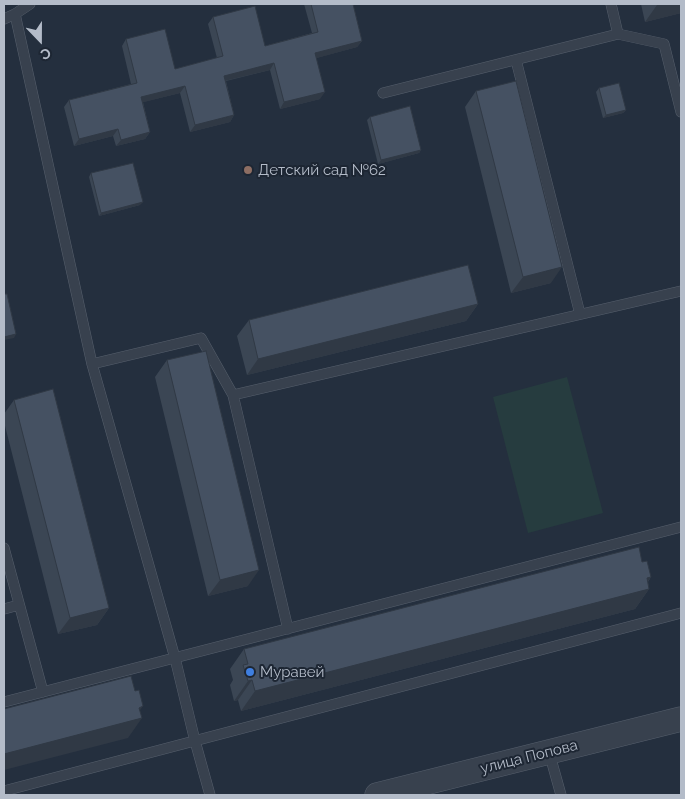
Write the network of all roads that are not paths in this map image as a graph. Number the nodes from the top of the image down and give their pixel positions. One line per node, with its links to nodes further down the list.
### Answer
1 (30, 4): 3 (lane)
2 (611, 4): 5 (lane)
3 (15, 14): 4 (lane); 11 (lane)
4 (4, 19)
5 (618, 34): 6 (lane); 8 (lane)
6 (516, 60): 7 (lane); 10 (lane)
7 (383, 94)
8 (681, 112)
9 (681, 291): 10 (lane)
10 (580, 314): 12 (lane)
11 (92, 364): 12 (lane); 19 (lane)
12 (233, 395): 18 (lane)
13 (681, 527): 18 (lane)
14 (4, 548): 15 (lane)
15 (20, 605): 16 (lane); 20 (lane)
16 (4, 609)
17 (681, 614): 23 (lane)
18 (288, 629): 19 (lane)
19 (175, 658): 20 (lane); 23 (lane)
20 (43, 692): 21 (lane)
21 (4, 702)
22 (681, 719): 24 (street, улица Попова)
23 (195, 741): 25 (lane); 26 (lane)
24 (549, 752): 27 (street, улица Попова); 28 (lane)
25 (4, 791)
26 (210, 795)
27 (377, 795)
28 (560, 795)

